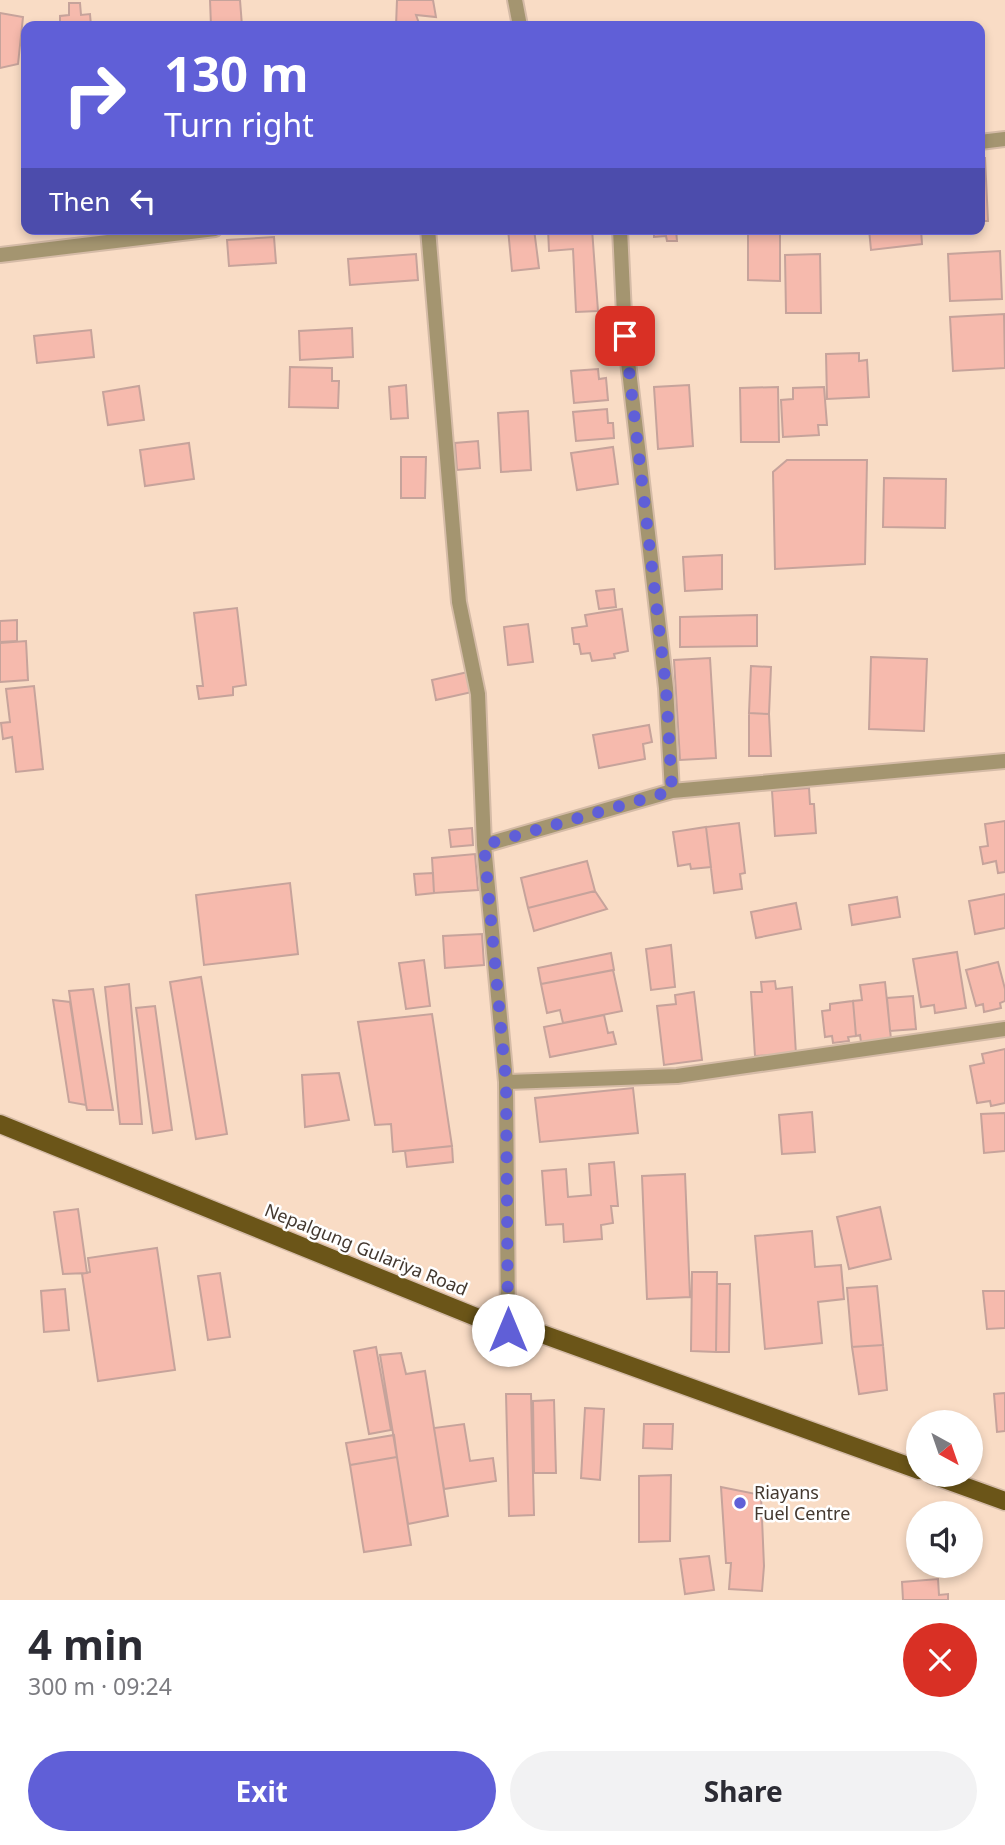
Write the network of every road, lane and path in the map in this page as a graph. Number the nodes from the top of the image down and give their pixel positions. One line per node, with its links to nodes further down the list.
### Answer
1 (515, 0): 2 (street)
2 (519, 21)
3 (1005, 139): 4 (street)
4 (985, 141)
5 (165, 235): 8 (street)
6 (428, 235): 11 (street)
7 (620, 235): 10 (street)
8 (0, 255)
9 (1005, 761): 10 (street)
10 (672, 791): 11 (street)
11 (484, 845): 13 (street)
12 (1005, 1029): 13 (street)
13 (506, 1082): 15 (street)
14 (0, 1124): 15 (main road, Nepalgung Gulariya Road)
15 (508, 1330): 16 (main road, Nepalgung Gulariya Road)
16 (906, 1465)
17 (969, 1488): 18 (main road)
18 (1005, 1501)

